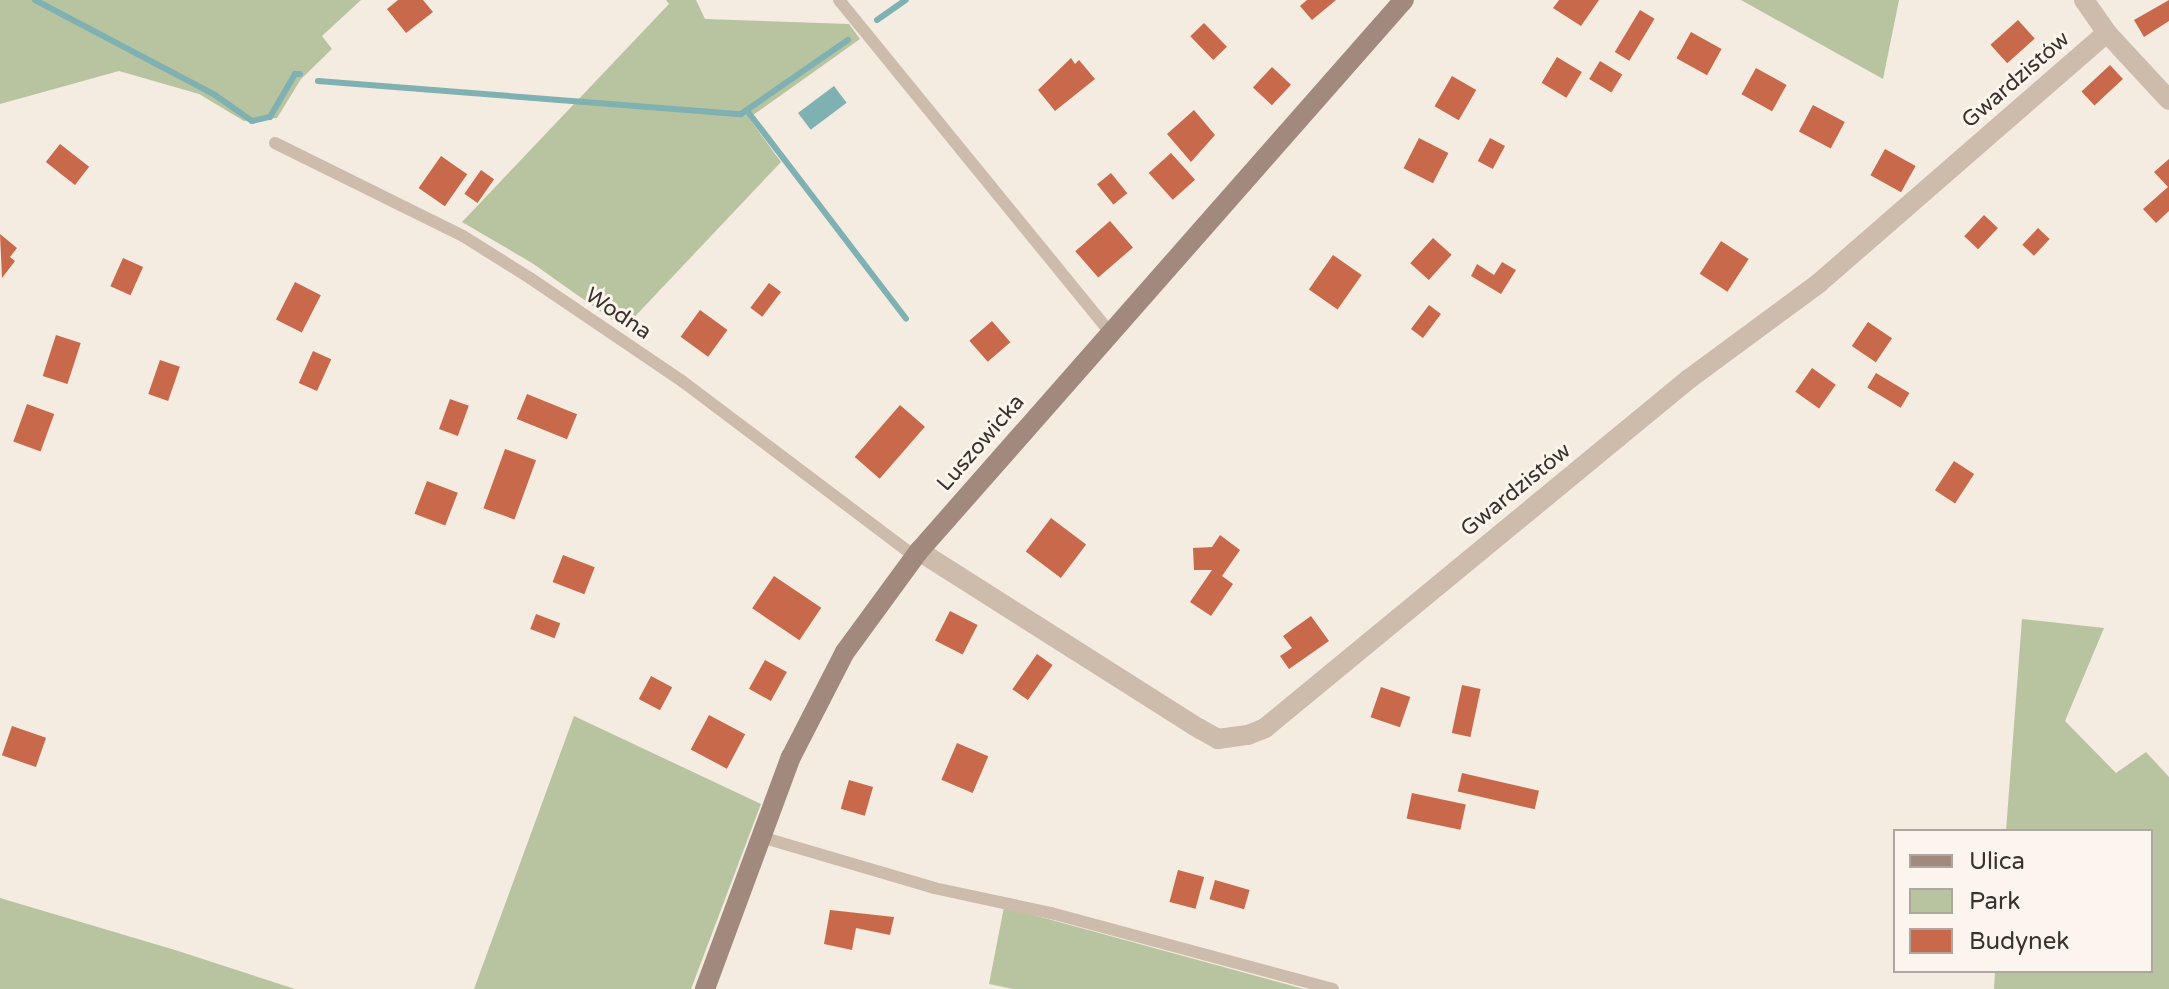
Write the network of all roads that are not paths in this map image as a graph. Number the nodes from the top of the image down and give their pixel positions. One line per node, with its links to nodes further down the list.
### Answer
1 (839, 0): 7 (lane)
2 (1404, 0): 7 (street, Luszowicka)
3 (2084, 0): 4 (street)
4 (2107, 33): 5 (street); 8 (street, Gwardzistów)
5 (2169, 100)
6 (275, 143): 8 (lane, Wodna)
7 (1110, 332): 8 (street, Luszowicka)
8 (917, 553): 9 (street, Luszowicka)
9 (761, 837): 10 (street, Luszowicka); 11 (lane)
10 (705, 989)
11 (1333, 989)

